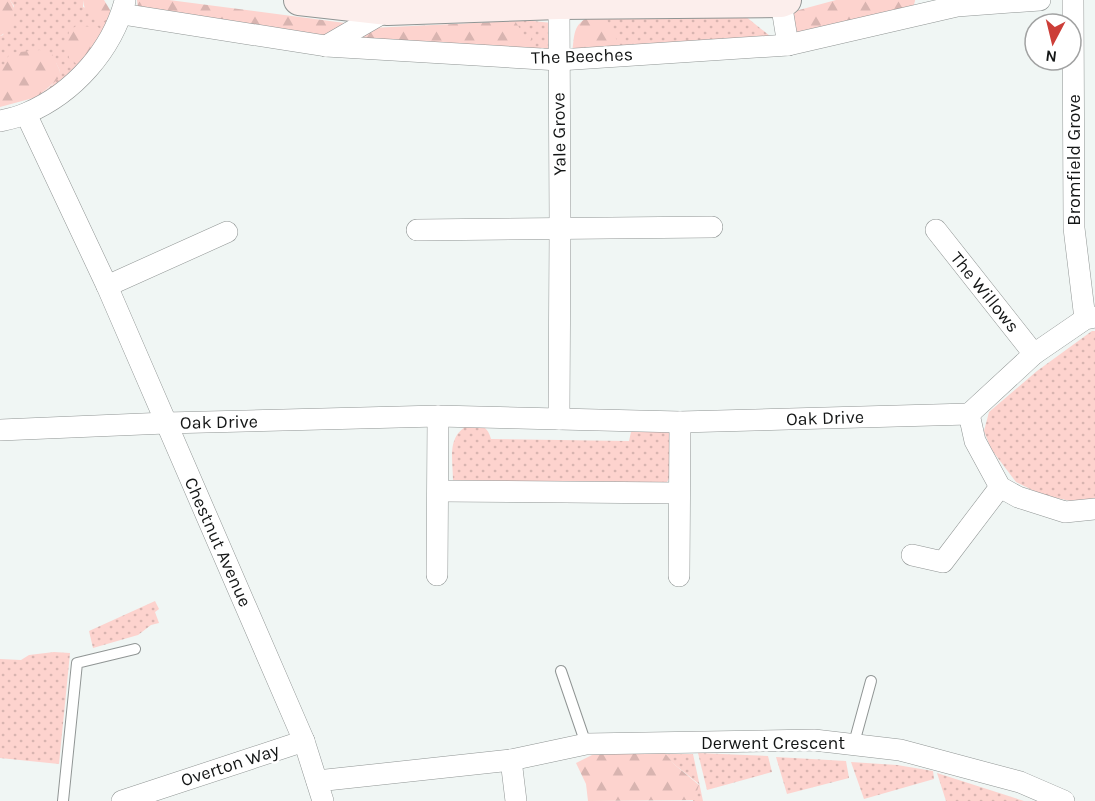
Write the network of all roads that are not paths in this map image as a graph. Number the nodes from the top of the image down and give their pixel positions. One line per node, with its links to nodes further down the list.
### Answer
1 (299, 0): 7 (main road)
2 (1040, 0): 8 (street, The Beeches)
3 (1073, 0): 19 (street, Bromfield Grove)
4 (783, 1): 5 (main road); 8 (street)
5 (559, 4): 7 (main road); 10 (street, Yale Grove)
6 (124, 7): 9 (street, The Beeches); 11 (street)
7 (388, 10): 9 (street)
8 (788, 45): 10 (street, The Beeches)
9 (326, 46): 10 (street, The Beeches)
10 (559, 60): 14 (street, Yale Grove)
11 (27, 114): 12 (street); 18 (street, Chestnut Avenue)
12 (0, 121)
13 (712, 227): 14 (street)
14 (561, 228): 15 (street); 23 (street, Yale Grove)
15 (417, 230)
16 (936, 230): 20 (street, The Willows)
17 (227, 232): 18 (street)
18 (107, 285): 25 (street, Chestnut Avenue)
19 (1090, 318): 20 (street)
20 (1034, 354): 21 (street)
21 (969, 414): 24 (street, Oak Drive); 27 (street)
22 (438, 416): 23 (street, Oak Drive); 25 (street, Oak Drive); 28 (street)
23 (559, 419): 24 (street, Oak Drive)
24 (680, 422): 29 (street)
25 (166, 423): 26 (street, Oak Drive); 37 (street, Chestnut Avenue)
26 (0, 430)
27 (1000, 487): 30 (street); 31 (street)
28 (438, 491): 29 (street); 32 (street)
29 (678, 493): 33 (street)
30 (1095, 509)
31 (912, 555)
32 (436, 575)
33 (679, 576)
34 (135, 649): 42 (lane)
35 (561, 671): 39 (lane)
36 (871, 681): 38 (lane)
37 (304, 741): 41 (street, Chestnut Avenue); 43 (street, Overton Way)
38 (854, 743): 39 (street, Derwent Crescent); 46 (street, Derwent Crescent)
39 (586, 744): 40 (street, Derwent Crescent)
40 (511, 760): 41 (street, Derwent Crescent); 45 (street)
41 (317, 781): 44 (street, Chestnut Avenue)
42 (63, 801)
43 (122, 801)
44 (323, 801)
45 (516, 801)
46 (1064, 801)

